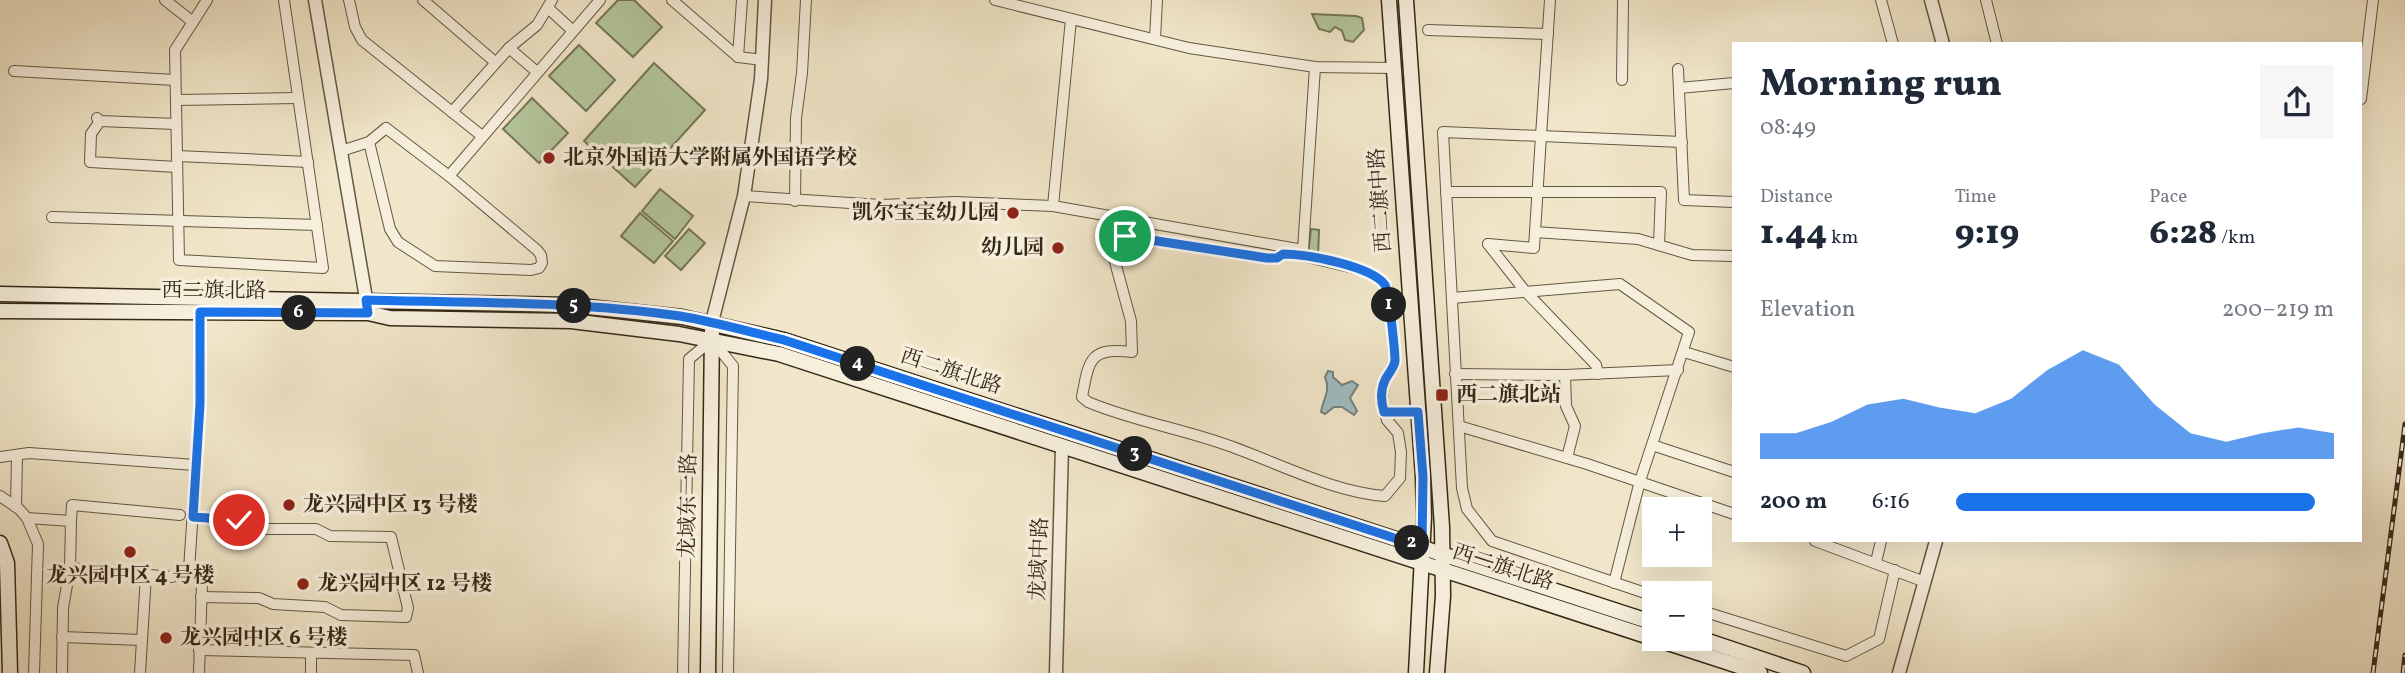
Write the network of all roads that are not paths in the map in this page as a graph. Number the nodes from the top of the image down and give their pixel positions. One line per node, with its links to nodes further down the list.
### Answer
1 (165, 0): 24 (street)
2 (207, 0): 24 (street)
3 (284, 0): 46 (street)
4 (315, 0): 54 (street)
5 (349, 0): 48 (street)
6 (423, 0): 35 (street)
7 (600, 0): 25 (street)
8 (672, 0): 33 (street)
9 (742, 0): 33 (street)
10 (765, 0): 34 (street)
11 (806, 0): 61 (street)
12 (997, 0): 23 (street)
13 (1157, 0): 28 (street)
14 (1389, 0): 37 (main road, 西二旗中路)
15 (1406, 0): 107 (main road, 西二旗中路)
16 (1550, 0): 27 (street)
17 (1623, 0): 42 (street)
18 (1881, 0): 29 (street)
19 (1931, 0): 30 (street)
20 (1986, 0): 31 (street)
21 (2373, 0): 45 (street)
22 (550, 4): 25 (street); 32 (street)
23 (1071, 19): 28 (street); 63 (street)
24 (193, 22): 41 (street)
25 (573, 30): 40 (street)
26 (1427, 30): 27 (street)
27 (1548, 34): 51 (street)
28 (1155, 40): 36 (street)
29 (1892, 42)
30 (1942, 42)
31 (1996, 42)
32 (509, 48): 35 (street); 40 (street)
33 (738, 57): 34 (street)
34 (763, 60): 60 (street)
35 (495, 62): 48 (street)
36 (1315, 67): 37 (street); 63 (street)
37 (1394, 68): 85 (main road, 西二旗中路)
38 (1678, 69): 44 (street)
39 (14, 71): 41 (street)
40 (537, 72): 50 (street)
41 (175, 80): 47 (street)
42 (1622, 80)
43 (1732, 83): 44 (street)
44 (1679, 88): 53 (street)
45 (2362, 91)
46 (298, 97): 47 (street); 56 (street)
47 (176, 100): 49 (street)
48 (452, 111): 50 (street)
49 (176, 124): 55 (street); 55 (street)
50 (482, 136): 57 (street)
51 (1541, 136): 53 (street); 58 (street); 59 (street)
52 (369, 142): 54 (street); 57 (street); 57 (street)
53 (1682, 142): 62 (street)
54 (341, 151): 73 (street)
55 (177, 162): 56 (street); 65 (street)
56 (308, 162): 66 (street)
57 (449, 176)
58 (1446, 192): 59 (street); 72 (street)
59 (1538, 193): 67 (street); 68 (street)
60 (744, 196): 61 (street); 76 (street)
61 (795, 201): 63 (street)
62 (1732, 202)
63 (1053, 206)
64 (52, 217): 65 (street)
65 (178, 221): 66 (street); 66 (street)
66 (317, 225)
67 (1535, 232): 68 (street); 70 (street)
68 (1659, 245): 69 (street)
69 (1732, 256)
70 (1525, 291): 72 (street); 78 (street); 82 (street)
71 (0, 294): 73 (main road, 西二旗北路)
72 (1452, 298): 81 (street)
73 (367, 306): 75 (main road, 西二旗北路); 76 (main road, 西二旗北路); 77 (main road, 西二旗北路)
74 (0, 311): 75 (main road, 西二旗北路)
75 (200, 312): 92 (street)
76 (712, 322): 77 (main road, 龙域东一路); 106 (main road, 西二旗北路)
77 (712, 340): 88 (main road, 西二旗北路); 135 (street); 136 (main road, 龙域东一路); 137 (street)
78 (1684, 352): 79 (street); 80 (street)
79 (1732, 367)
80 (1678, 370): 82 (street); 87 (street)
81 (1455, 374): 83 (street); 86 (street)
82 (1598, 374): 83 (street)
83 (1565, 375): 91 (street)
84 (1384, 412): 84 (street); 85 (street)
85 (1418, 412): 106 (main road, 西二旗中路)
86 (1459, 426): 91 (street); 117 (street)
87 (1652, 445): 93 (street); 94 (street)
88 (1062, 446): 110 (main road, 西二旗北路); 138 (street, 龙域中路)
89 (17, 455): 90 (street); 92 (street); 96 (street)
90 (0, 457)
91 (1567, 458): 94 (street)
92 (195, 465): 99 (street)
93 (1732, 471)
94 (1640, 481): 97 (street); 117 (street)
95 (0, 496): 96 (street)
96 (16, 507): 100 (street)
97 (1732, 513)
98 (180, 515): 101 (street)
99 (193, 517): 119 (street); 119 (street)
100 (27, 519): 101 (street); 129 (street)
101 (71, 521): 111 (street)
102 (1818, 542): 108 (street)
103 (1881, 542): 108 (street)
104 (1936, 542): 116 (street)
105 (0, 543): 128 (main road)
106 (1422, 547): 107 (main road, 西二旗北路); 110 (main road, 西二旗中路)
107 (1442, 552): 113 (main road, 西二旗中路); 121 (main road, 西二旗北路)
108 (1876, 562): 112 (street)
109 (0, 564): 127 (main road)
110 (1422, 565): 113 (main road, 西二旗北路); 139 (main road, 西二旗中路)
111 (70, 568): 114 (street); 122 (street)
112 (1895, 570): 116 (street); 120 (street)
113 (1443, 571): 140 (main road, 西二旗中路); 141 (main road, 西二旗北路)
114 (146, 575): 115 (street); 123 (street)
115 (172, 577)
116 (1925, 582): 143 (street)
117 (1614, 583): 118 (street)
118 (1642, 592)
119 (201, 597): 125 (street)
120 (1712, 614)
121 (1642, 619)
122 (62, 637): 123 (street); 130 (street)
123 (142, 639): 131 (street)
124 (1712, 642): 142 (main road)
125 (199, 650): 126 (street); 132 (street)
126 (311, 653): 133 (street); 134 (street)
127 (2, 673)
128 (10, 673)
129 (34, 673)
130 (62, 673)
131 (140, 673)
132 (199, 673)
133 (311, 673)
134 (418, 673)
135 (683, 673)
136 (708, 673)
137 (729, 673)
138 (1056, 673)
139 (1416, 673)
140 (1437, 673)
141 (1760, 673)
142 (1803, 673)
143 (1899, 673)

